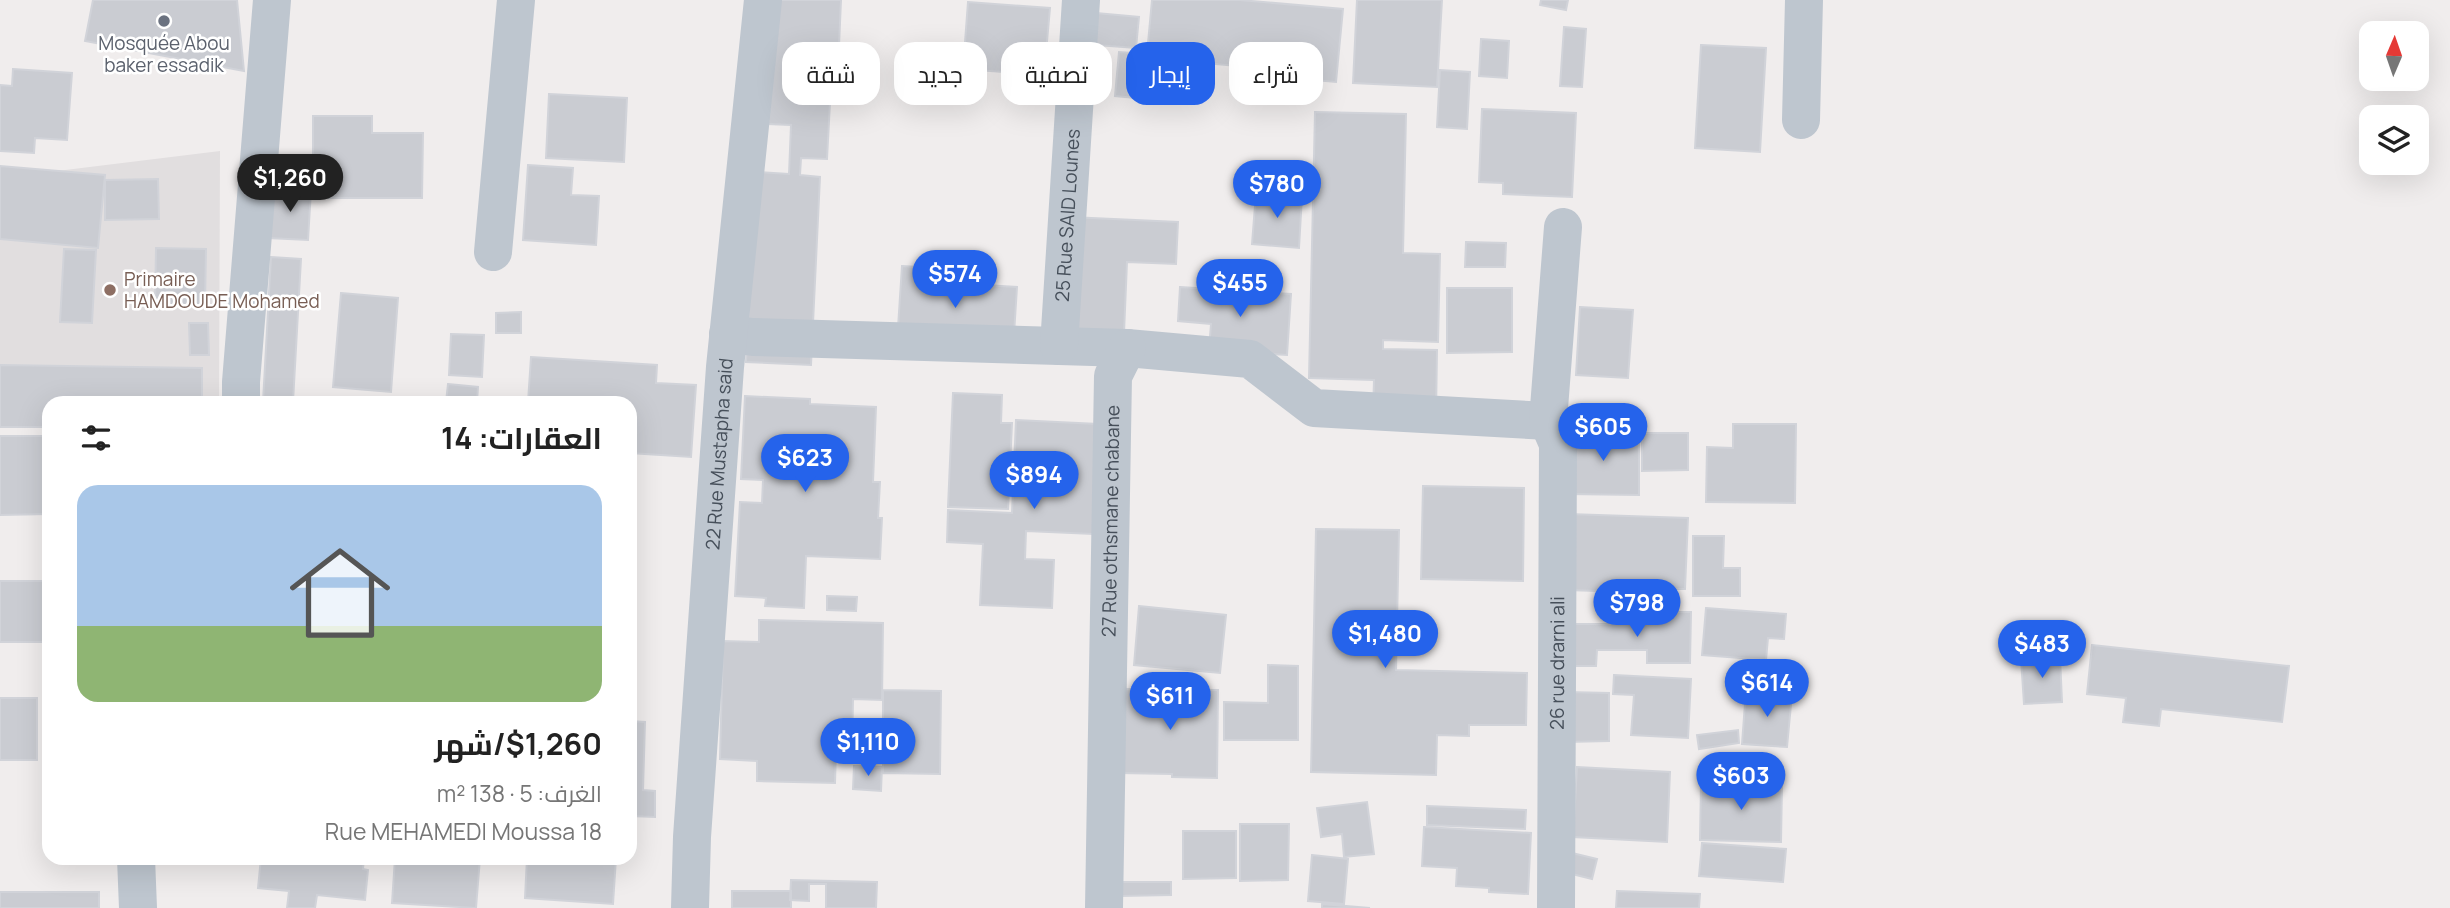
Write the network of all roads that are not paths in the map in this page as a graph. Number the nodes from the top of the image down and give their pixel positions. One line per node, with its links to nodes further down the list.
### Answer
1 (272, 0): 12 (street)
2 (516, 0): 8 (street)
3 (763, 0): 9 (street, 22 Rue Mustapha said)
4 (1081, 0): 10 (street, 25 Rue SAID Lounes)
5 (1804, 0): 6 (street)
6 (1801, 120)
7 (1563, 228): 13 (street)
8 (493, 252)
9 (728, 334): 10 (street); 16 (street, 22 Rue Mustapha said)
10 (1059, 346): 11 (street)
11 (1128, 348): 13 (street); 17 (street, 27 Rue othsmane chabane)
12 (241, 396)
13 (1548, 421): 18 (street, 26 rue drarni ali)
14 (136, 865): 15 (street)
15 (138, 908)
16 (690, 908)
17 (1104, 908)
18 (1556, 908)

